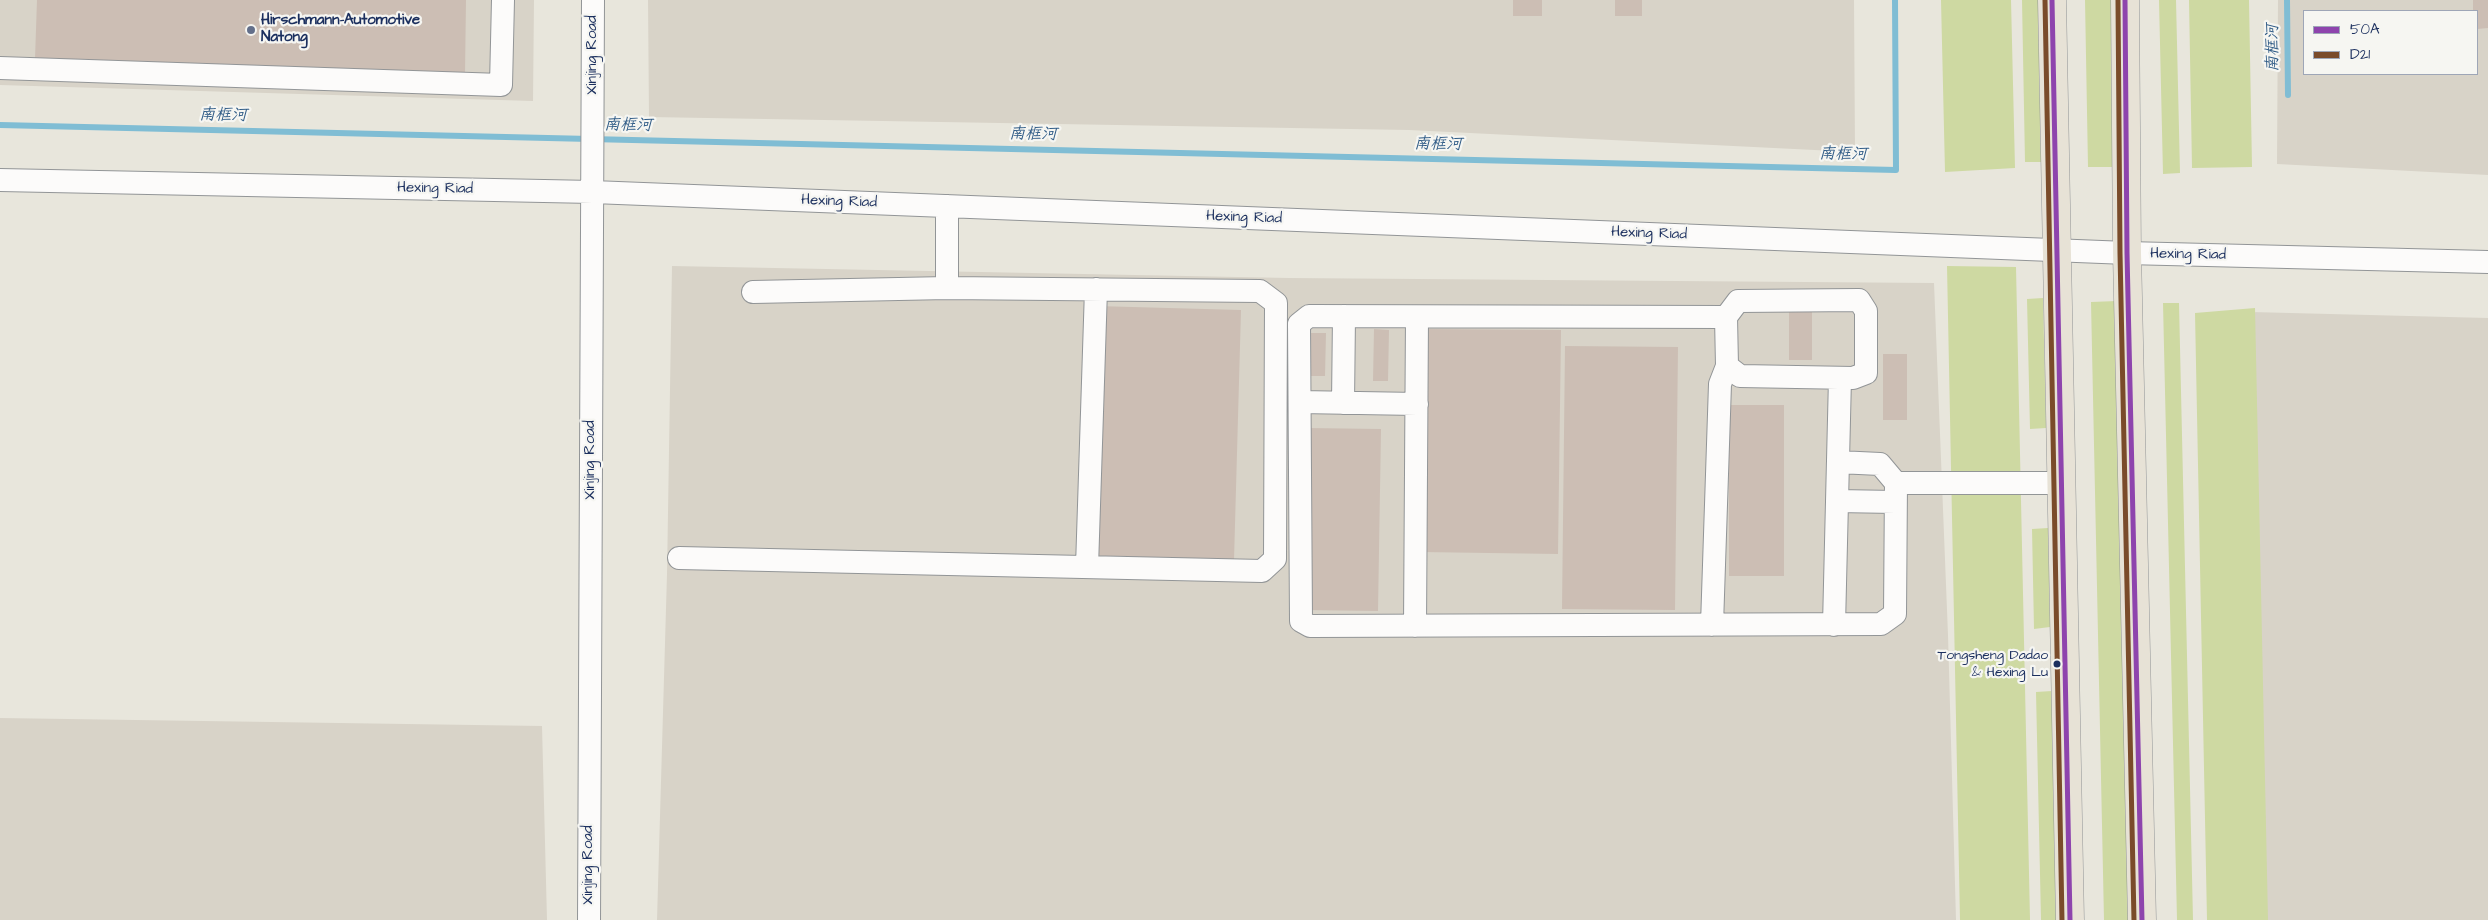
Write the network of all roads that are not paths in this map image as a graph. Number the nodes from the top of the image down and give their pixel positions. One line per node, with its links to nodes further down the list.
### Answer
1 (504, 0): 5 (street)
2 (593, 0): 7 (street, Xinjing Road)
3 (2052, 0): 9 (main road)
4 (2125, 0): 10 (main road)
5 (0, 68)
6 (0, 180): 7 (street, Hexing Riad)
7 (593, 192): 8 (street, Hexing Riad); 32 (street, Xinjing Road)
8 (947, 206): 9 (street, Hexing Riad); 12 (street)
9 (2057, 250): 10 (street, Hexing Riad); 24 (main road)
10 (2128, 253): 11 (street, Hexing Riad); 34 (main road)
11 (2488, 262)
12 (947, 288): 13 (street); 14 (street)
13 (1096, 290): 28 (street); 28 (street)
14 (753, 292)
15 (1344, 316): 16 (street); 20 (street); 21 (street)
16 (1417, 316): 17 (street); 22 (street)
17 (1726, 317): 18 (street); 19 (street)
18 (1727, 366): 19 (street); 30 (street)
19 (1840, 378): 23 (street)
20 (1300, 402): 21 (street); 31 (street)
21 (1343, 403): 22 (street)
22 (1417, 404): 31 (street)
23 (1838, 462): 25 (street); 26 (street)
24 (2061, 483): 25 (street); 33 (main road)
25 (1896, 492): 26 (street); 29 (street)
26 (1837, 501): 29 (street)
27 (678, 558): 28 (street)
28 (1087, 567)
29 (1834, 624): 30 (street)
30 (1712, 625): 31 (street)
31 (1415, 626)
32 (589, 920)
33 (2070, 920)
34 (2142, 920)

